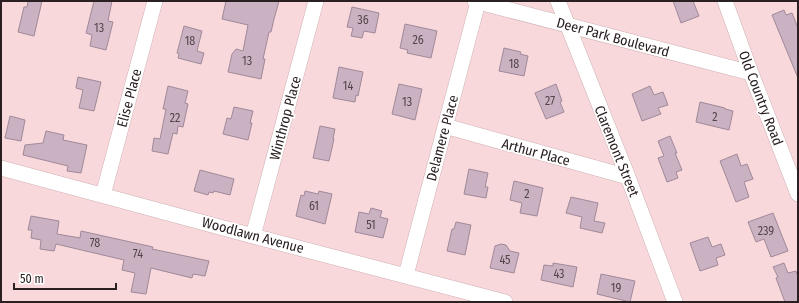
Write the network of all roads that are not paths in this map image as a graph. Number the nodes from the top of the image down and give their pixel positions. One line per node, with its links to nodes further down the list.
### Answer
1 (155, 1): 12 (street, Elise Place)
2 (316, 1): 13 (street, Winthrop Place)
3 (477, 1): 6 (street, Deer Park Boulevard); 8 (street, Delamere Place)
4 (558, 1): 6 (street, Claremont Street)
5 (725, 1): 7 (street, Old Country Road)
6 (567, 25): 7 (street, Deer Park Boulevard); 10 (street, Claremont Street)
7 (750, 73): 11 (street, Old Country Road)
8 (445, 126): 10 (street, Arthur Place); 14 (street, Delamere Place)
9 (1, 168): 12 (street, Woodlawn Avenue)
10 (628, 177): 16 (street, Claremont Street)
11 (798, 194)
12 (103, 195): 13 (street, Woodlawn Avenue)
13 (253, 236): 14 (street, Woodlawn Avenue)
14 (406, 275): 15 (street, Woodlawn Avenue)
15 (505, 302)
16 (675, 302)

